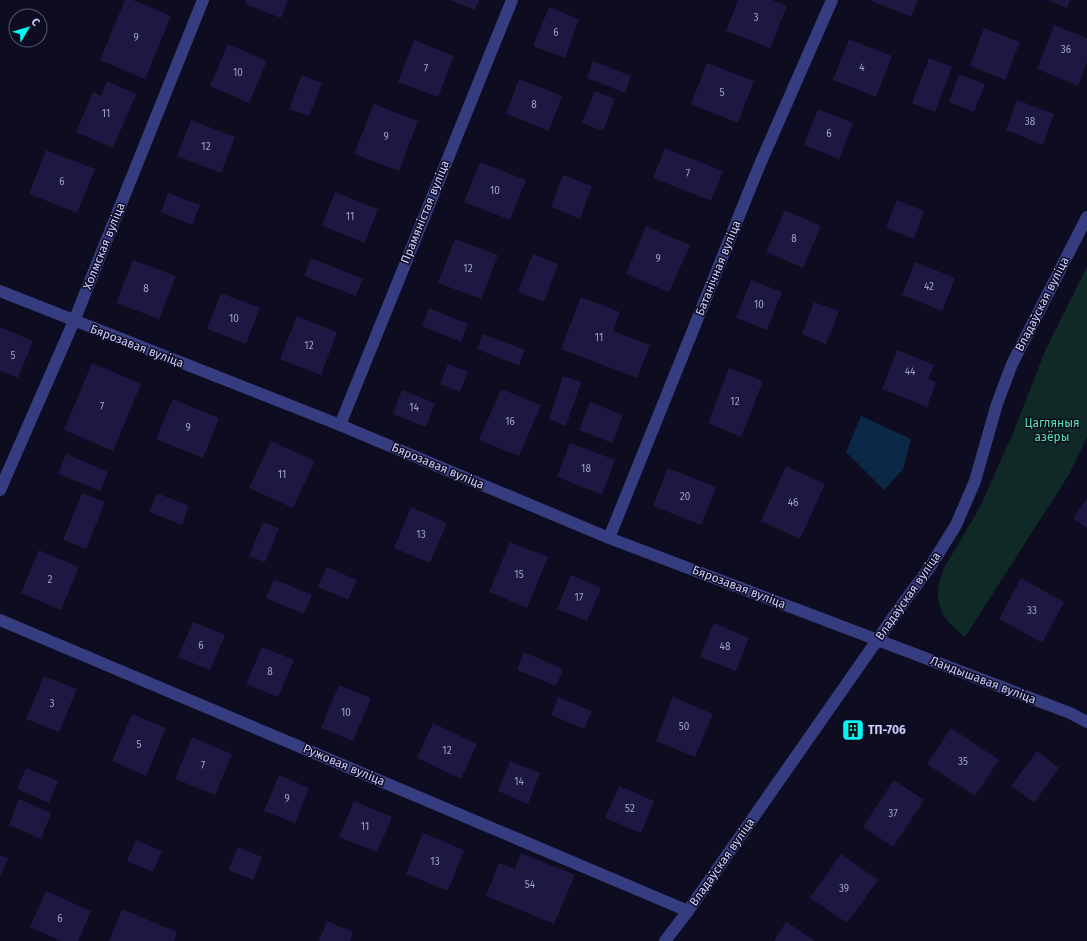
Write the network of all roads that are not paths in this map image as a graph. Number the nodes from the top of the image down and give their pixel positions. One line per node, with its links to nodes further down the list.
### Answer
1 (203, 0): 6 (street, Холмская вуліца)
2 (512, 0): 7 (street, Прамяністая вуліца)
3 (832, 0): 9 (street, Батанічная вуліца)
4 (1087, 217): 11 (street, Владаўская вуліца)
5 (0, 291): 6 (street, Бярозавая вуліца)
6 (74, 321): 7 (street, Бярозавая вуліца); 8 (street, Холмская вуліца)
7 (340, 425): 9 (street, Бярозавая вуліца)
8 (0, 490)
9 (609, 538): 11 (street, Бярозавая вуліца)
10 (0, 620): 13 (street, Ружовая вуліца)
11 (877, 640): 12 (street, Ландышавая вуліца); 13 (street, Владаўская вуліца)
12 (1087, 722)
13 (688, 911): 14 (street, Владаўская вуліца)
14 (665, 941)

